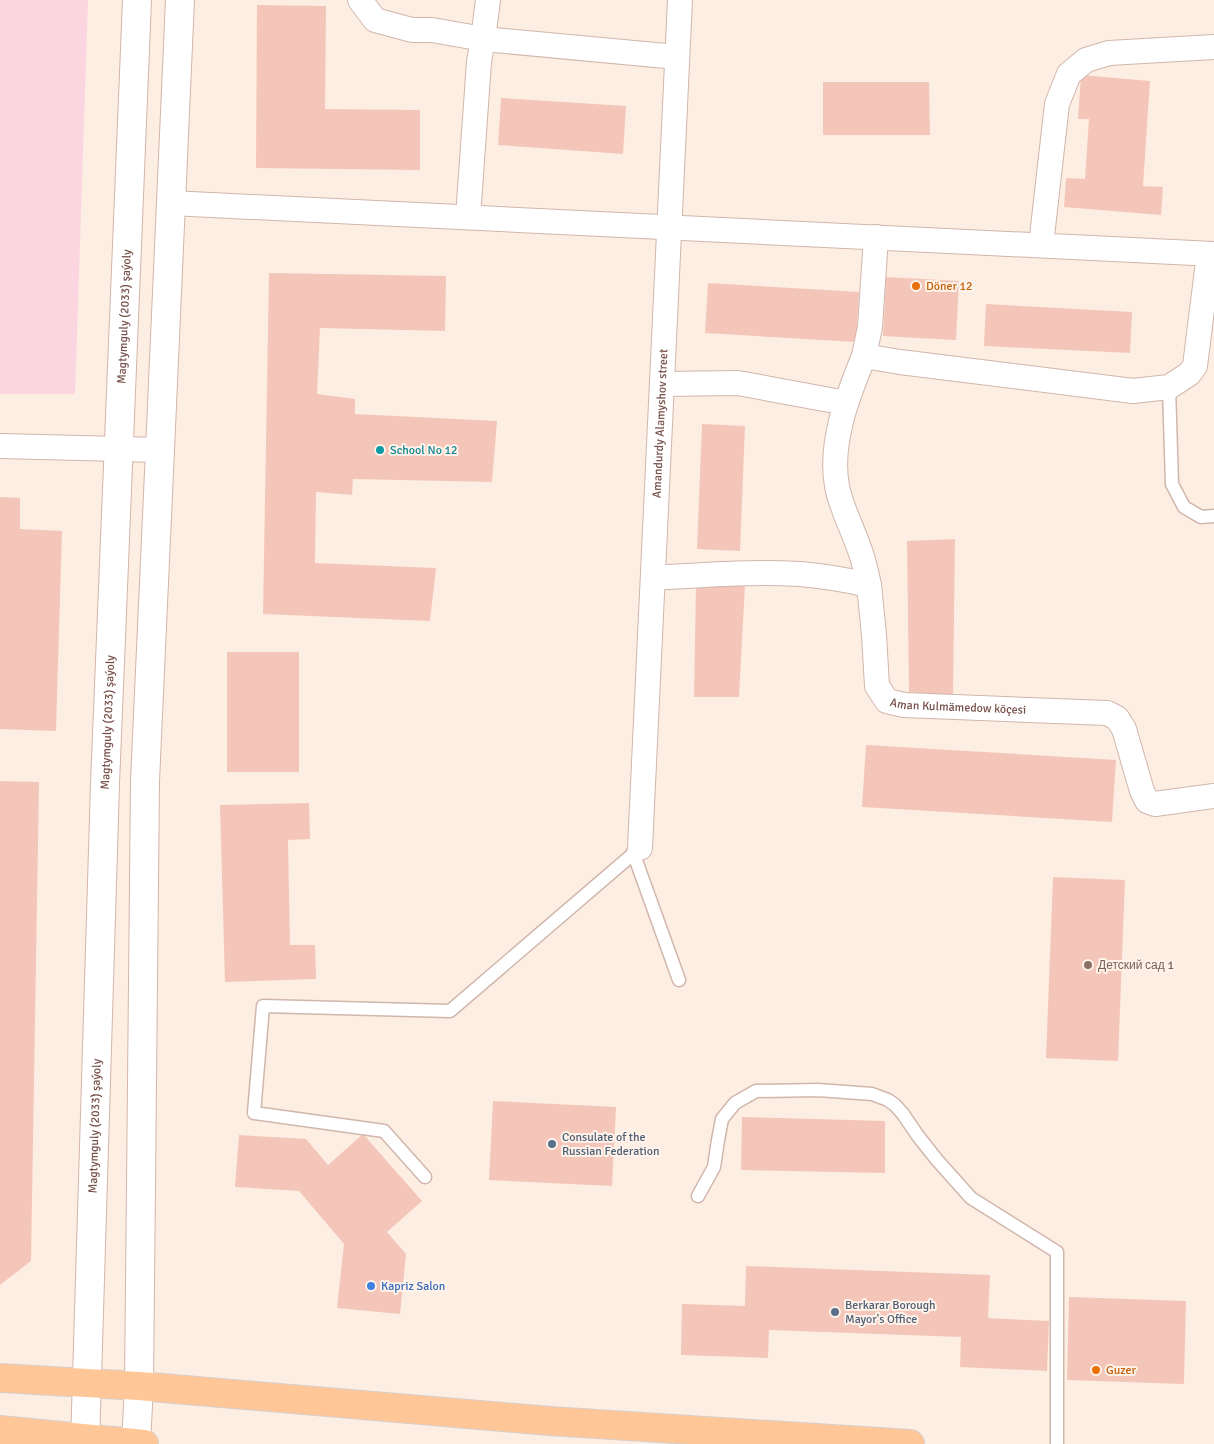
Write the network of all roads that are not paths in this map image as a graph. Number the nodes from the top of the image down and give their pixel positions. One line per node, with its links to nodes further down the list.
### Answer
1 (137, 0): 20 (main road, Magtymguly (2033) şaýoly)
2 (180, 0): 9 (main road)
3 (360, 0): 6 (street)
4 (488, 0): 6 (street)
5 (680, 0): 8 (street, Amandurdy Alamyshov street)
6 (483, 39): 8 (street); 10 (street)
7 (1214, 48): 13 (street)
8 (677, 57): 11 (street, Amandurdy Alamyshov street)
9 (171, 203): 10 (street); 21 (main road)
10 (468, 217): 11 (street)
11 (670, 227): 12 (street); 16 (street, Amandurdy Alamyshov street)
12 (876, 237): 13 (street); 15 (street)
13 (1041, 245): 14 (street)
14 (1211, 254): 17 (street)
15 (864, 356): 17 (street); 18 (street)
16 (662, 384): 18 (street); 23 (street, Amandurdy Alamyshov street)
17 (1169, 387): 22 (lane)
18 (846, 403): 24 (street)
19 (0, 446): 20 (street)
20 (118, 449): 21 (street); 31 (main road, Magtymguly (2033) şaýoly)
21 (160, 450): 32 (main road)
22 (1214, 516)
23 (653, 578): 24 (street); 26 (street, Amandurdy Alamyshov street)
24 (870, 585): 25 (street, Aman Kulmämedow köçesi)
25 (1214, 796)
26 (636, 850): 27 (lane); 28 (lane)
27 (679, 980)
28 (426, 1177)
29 (698, 1196): 38 (lane)
30 (0, 1378): 31 (main road)
31 (87, 1384): 32 (main road); 34 (main road, Magtymguly (2033) şaýoly)
32 (139, 1386): 35 (main road); 37 (main road)
33 (0, 1430): 34 (main road)
34 (85, 1441): 35 (main road)
35 (136, 1444): 36 (main road)
36 (144, 1444)
37 (910, 1444)
38 (1057, 1444)

